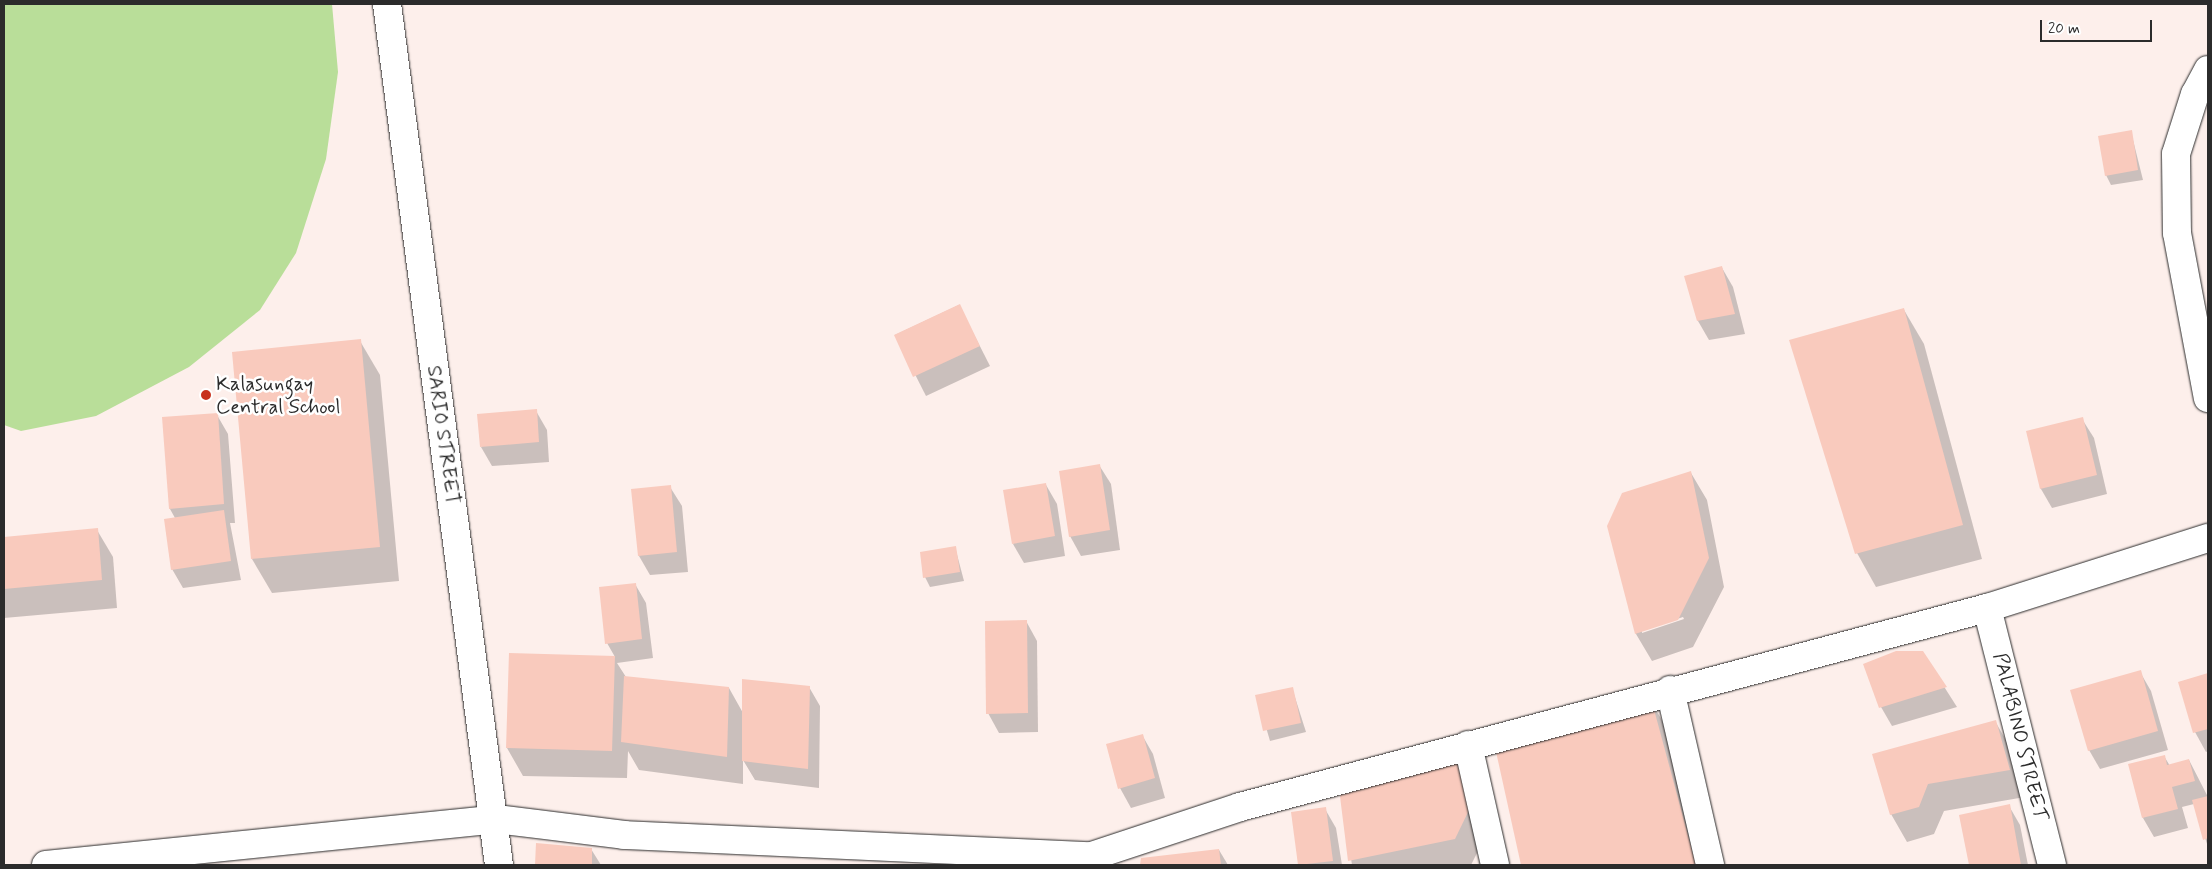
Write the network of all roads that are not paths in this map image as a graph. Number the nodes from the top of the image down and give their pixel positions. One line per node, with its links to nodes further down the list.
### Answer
1 (387, 4): 8 (street, SARIO STREET)
2 (2208, 70): 3 (street)
3 (2208, 398)
4 (2208, 538): 5 (street)
5 (1987, 608): 6 (street); 14 (street, PALABINO STREET)
6 (1670, 690): 7 (street); 13 (street)
7 (1468, 744): 9 (street); 12 (street)
8 (496, 819): 9 (street); 10 (street); 11 (street, SARIO STREET)
9 (1092, 861)
10 (46, 865)
11 (499, 865)
12 (1495, 865)
13 (1710, 865)
14 (2052, 865)

